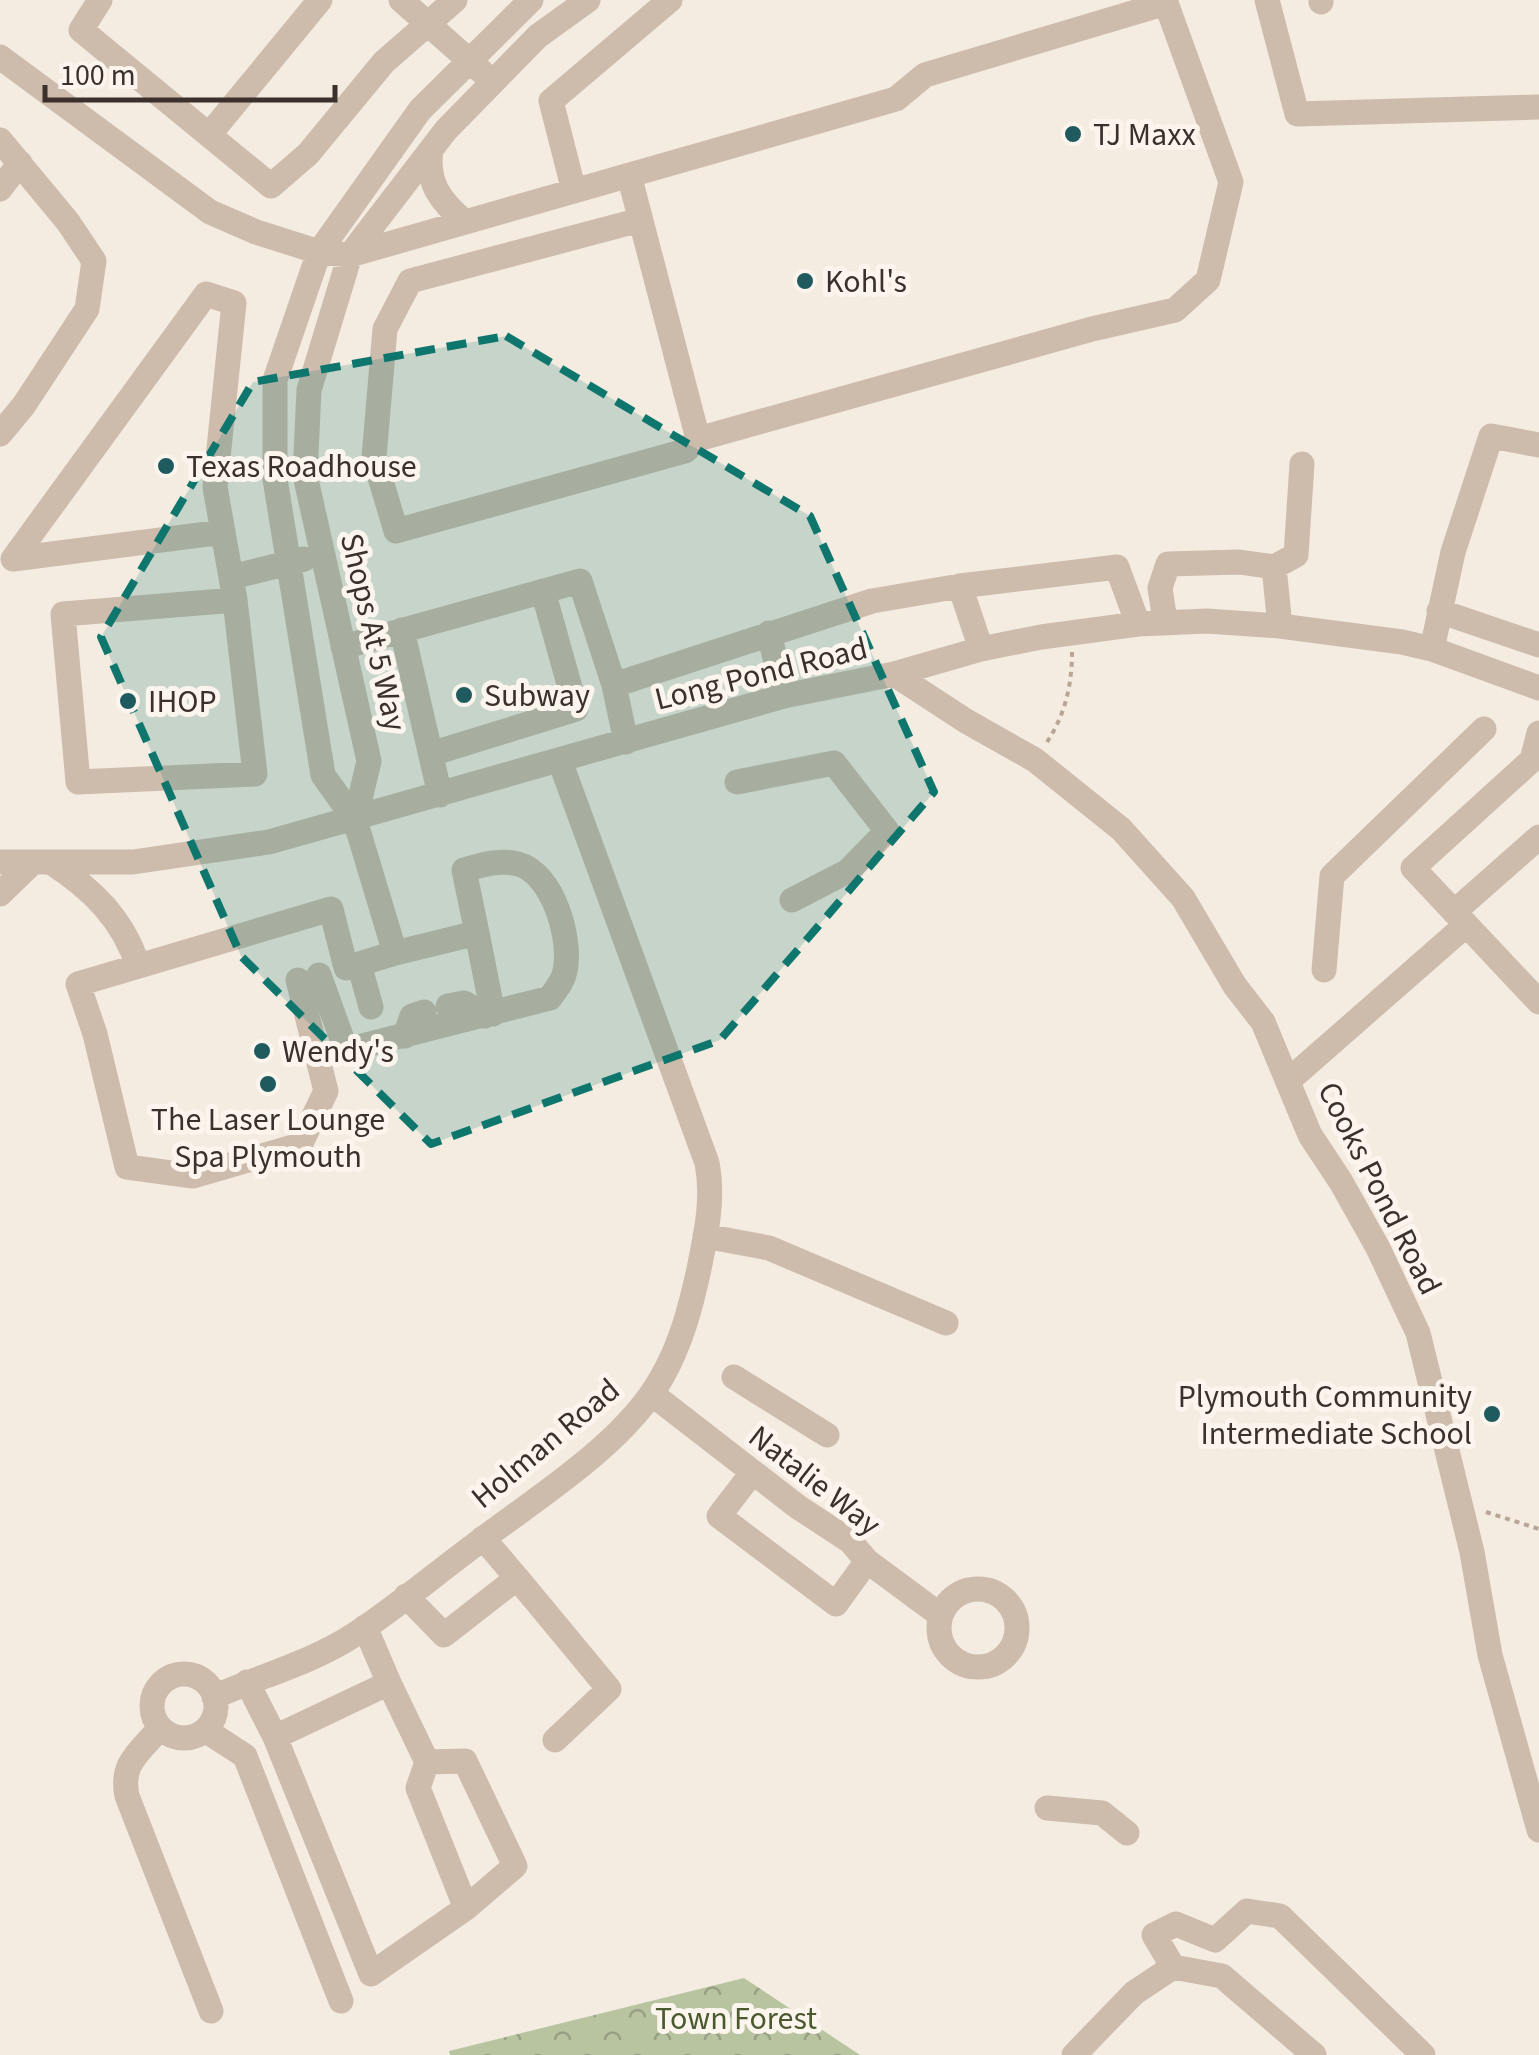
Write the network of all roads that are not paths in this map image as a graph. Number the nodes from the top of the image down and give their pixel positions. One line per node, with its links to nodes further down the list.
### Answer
1 (100, 0): 15 (street)
2 (320, 0): 15 (street)
3 (401, 0): 10 (street)
4 (455, 0): 10 (street)
5 (531, 0): 12 (street, Shops At 5 Way)
6 (588, 0): 13 (street, Shops At 5 Way)
7 (670, 0): 21 (street)
8 (1268, 0): 14 (street)
9 (1119, 8): 19 (street); 27 (street)
10 (429, 22): 12 (street); 15 (street)
11 (0, 57): 24 (street)
12 (470, 60): 13 (street); 24 (street, Shops At 5 Way)
13 (493, 82): 17 (street, Shops At 5 Way)
14 (1539, 108)
15 (209, 135)
16 (0, 140): 18 (street)
17 (430, 150): 23 (street); 25 (street, Shops At 5 Way)
18 (20, 162): 20 (street); 26 (street)
19 (629, 175): 21 (street); 22 (street)
20 (0, 189)
21 (574, 191): 23 (street)
22 (640, 220): 27 (street); 27 (street)
23 (466, 222): 25 (street)
24 (319, 252): 25 (street); 32 (street, Shops At 5 Way)
25 (350, 255): 31 (street, Shops At 5 Way)
26 (0, 434)
27 (698, 438)
28 (1539, 445): 37 (street)
29 (1302, 464): 33 (street)
30 (223, 532): 30 (street); 35 (street)
31 (323, 556): 32 (street); 44 (street, Shops At 5 Way)
32 (288, 562): 35 (street); 60 (street, Shops At 5 Way)
33 (1274, 567): 38 (street); 40 (street)
34 (960, 586): 39 (street); 42 (street); 45 (street)
35 (233, 588): 35 (street)
36 (543, 591): 41 (street); 48 (street); 51 (street)
37 (1439, 611): 43 (street); 46 (street)
38 (1166, 621): 39 (street, Long Pond Road); 40 (street, Long Pond Road)
39 (1138, 624): 45 (street, Long Pond Road)
40 (1280, 626): 46 (street, Long Pond Road)
41 (402, 630): 44 (street); 55 (street)
42 (769, 633): 48 (street); 50 (street)
43 (1539, 645)
44 (344, 646): 60 (street, Shops At 5 Way)
45 (981, 649): 47 (street, Long Pond Road)
46 (1432, 649): 49 (street, Long Pond Road)
47 (894, 674): 50 (street, Long Pond Road); 77 (street, Cooks Pond Road)
48 (614, 685): 54 (street)
49 (1539, 688)
50 (784, 696): 54 (street, Long Pond Road)
51 (520, 726): 55 (street); 57 (street)
52 (1484, 730): 71 (street)
53 (1539, 733): 66 (street)
54 (626, 742): 56 (street, Long Pond Road)
55 (430, 754): 59 (street)
56 (560, 761): 57 (street, Long Pond Road); 79 (street, Holman Road)
57 (530, 770): 59 (street, Long Pond Road)
58 (737, 782): 65 (street)
59 (440, 795): 60 (street, Long Pond Road)
60 (354, 820): 63 (street, Long Pond Road); 68 (street)
61 (1539, 837): 66 (street)
62 (0, 862): 63 (street, Long Pond Road)
63 (42, 862): 64 (street); 70 (street)
64 (0, 894)
65 (792, 900)
66 (1460, 918): 72 (street); 77 (street)
67 (476, 934): 68 (street); 74 (street); 74 (street)
68 (394, 953): 69 (street)
69 (359, 964): 70 (street); 73 (street)
70 (138, 966): 78 (street)
71 (1324, 970)
72 (1539, 1002)
73 (371, 1007)
74 (489, 1015): 75 (street); 75 (street)
75 (405, 1036): 76 (street)
76 (346, 1050): 78 (street); 78 (street)
77 (1288, 1081): 100 (street, Cooks Pond Road)
78 (326, 1092)
79 (705, 1236): 80 (street); 82 (street, Holman Road)
80 (946, 1323)
81 (734, 1377): 83 (street)
82 (652, 1394): 84 (street, Natalie Way); 85 (street, Holman Road)
83 (827, 1435)
84 (752, 1472): 86 (street, Natalie Way); 86 (street)
85 (483, 1538): 87 (street); 88 (street, Holman Road)
86 (867, 1561): 89 (street, Natalie Way)
87 (517, 1578): 88 (street); 97 (street)
88 (406, 1596): 90 (street, Holman Road)
89 (940, 1615)
90 (365, 1627): 91 (street, Holman Road); 92 (street)
91 (247, 1682): 93 (street, Holman Road); 96 (street)
92 (389, 1683): 96 (street); 98 (street)
93 (214, 1696): 94 (street); 95 (street)
94 (160, 1728): 95 (street); 105 (street)
95 (205, 1730): 104 (street)
96 (275, 1737): 102 (street)
97 (554, 1740)
98 (427, 1762): 102 (street); 102 (street)
99 (1047, 1808): 101 (street)
100 (1539, 1830)
101 (1127, 1833)
102 (466, 1908)
103 (1173, 1967): 106 (street); 107 (street); 108 (street)
104 (341, 2002)
105 (211, 2011)
106 (1074, 2055)
107 (1314, 2055)
108 (1424, 2055)

